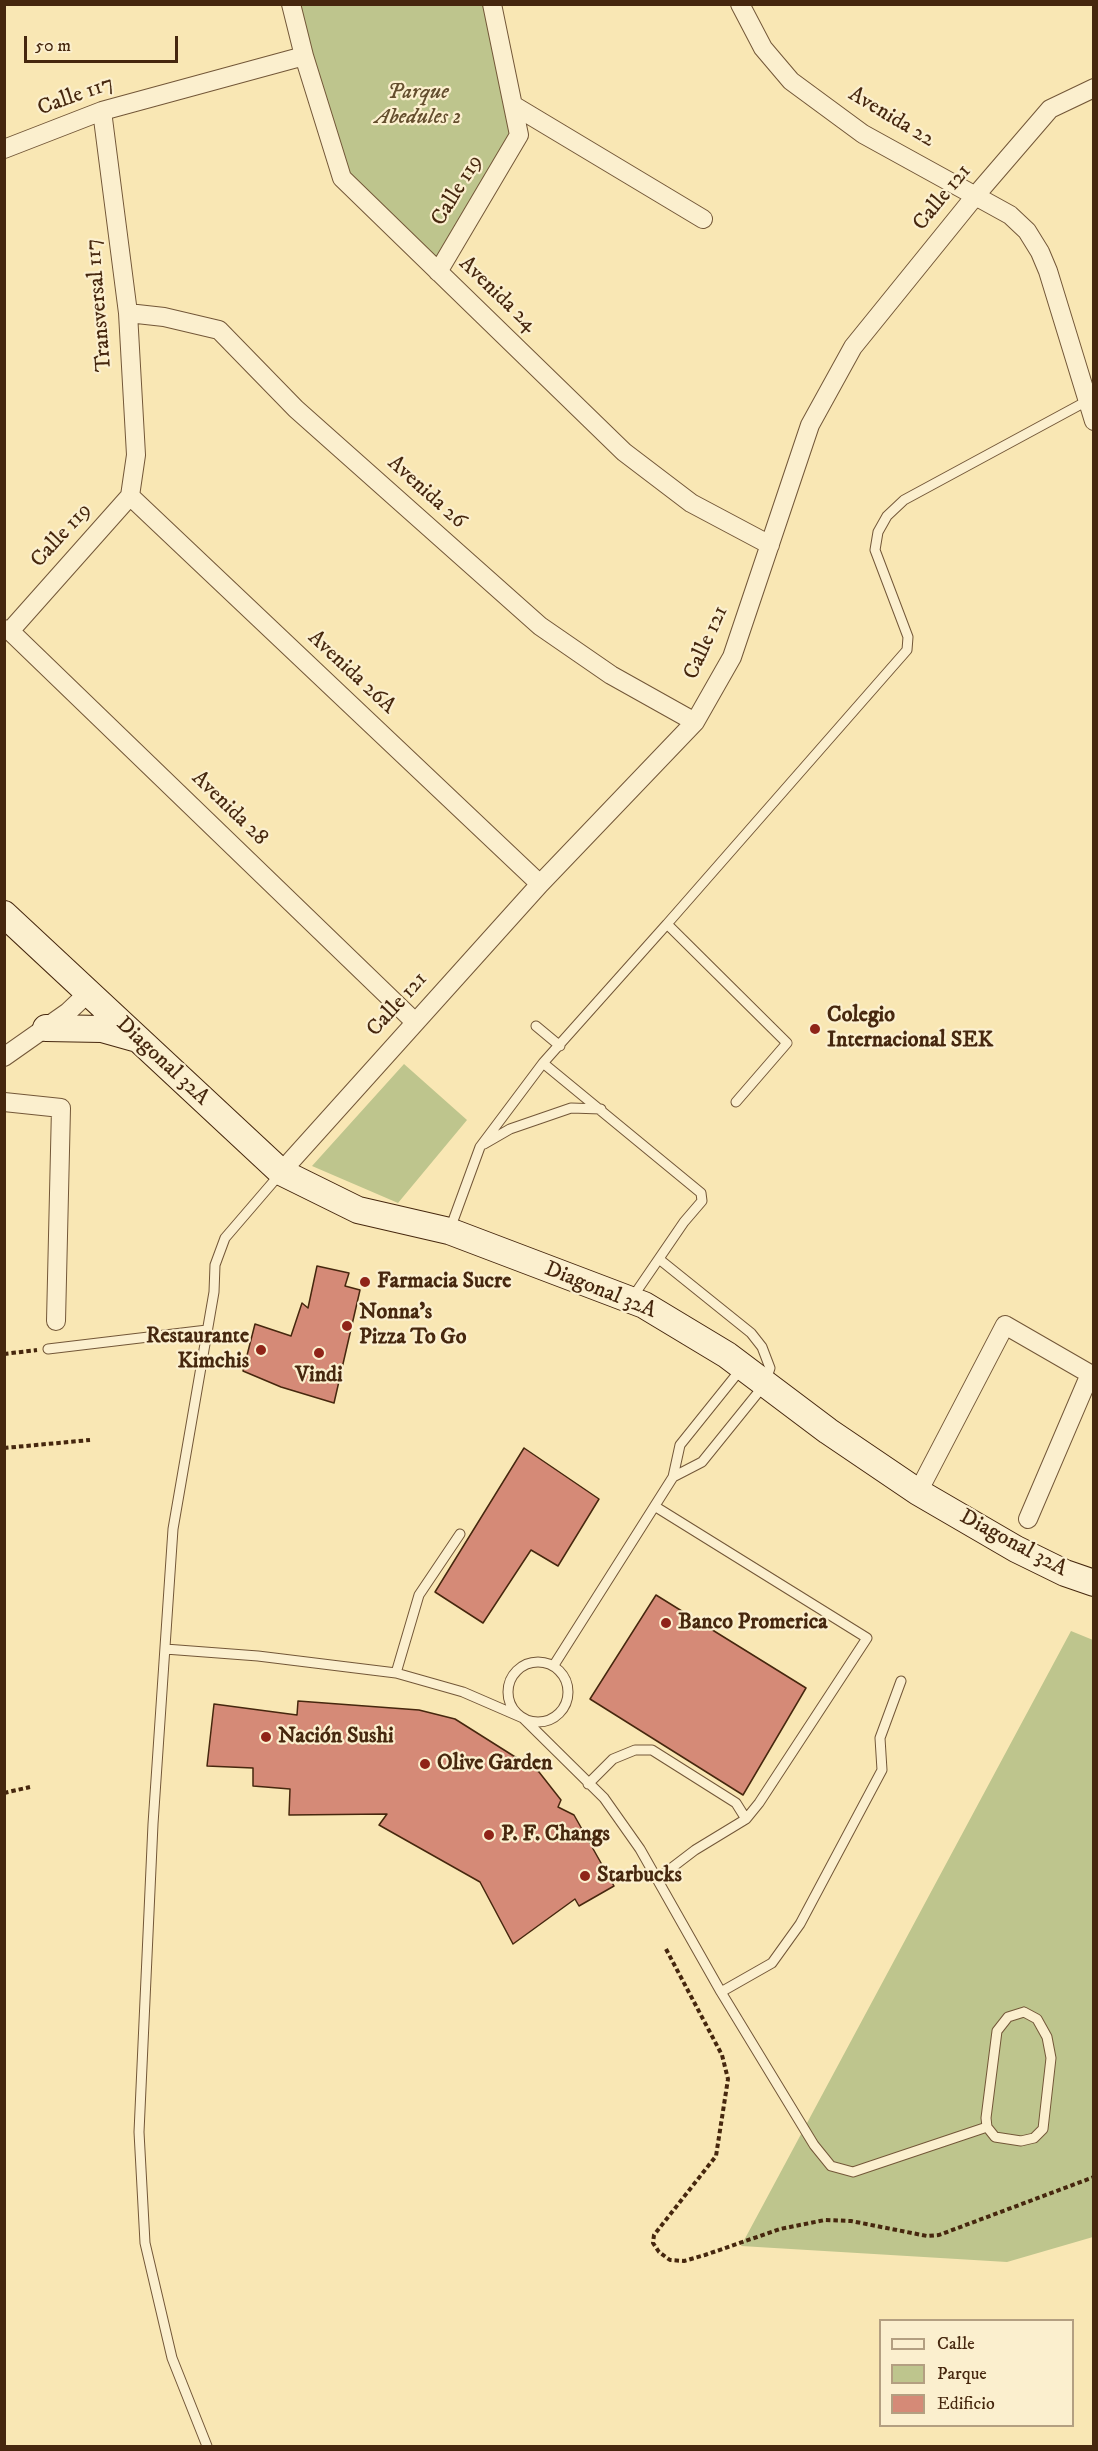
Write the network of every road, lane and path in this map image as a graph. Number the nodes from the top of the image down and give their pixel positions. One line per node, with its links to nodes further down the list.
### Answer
1 (291, 4): 4 (street, Avenida 24)
2 (492, 4): 6 (street)
3 (741, 5): 9 (street, Avenida 22)
4 (304, 56): 7 (street, Calle 117); 11 (street, Avenida 24)
5 (1094, 88): 9 (street, Calle 121)
6 (513, 105): 10 (street); 11 (street, Calle 119)
7 (102, 111): 8 (street, Calle 117); 12 (street, Transversal 117)
8 (4, 149)
9 (976, 195): 13 (street, Avenida 22); 16 (street, Calle 121)
10 (703, 219)
11 (438, 272): 16 (street, Avenida 24)
12 (128, 313): 15 (street, Transversal 117); 18 (street, Avenida 26)
13 (1087, 401): 14 (street, Avenida 22); 21 (lane)
14 (1094, 421)
15 (130, 496): 17 (street, Calle 119); 19 (street, Avenida 26A)
16 (770, 545): 18 (street, Calle 121)
17 (7, 630): 23 (street, Avenida 28)
18 (695, 722): 19 (street, Calle 121)
19 (540, 884): 23 (street, Calle 121)
20 (4, 914): 22 (street, Diagonal 32A)
21 (667, 924): 27 (lane); 31 (lane)
22 (88, 993): 25 (street); 26 (street, Diagonal 32A)
23 (415, 1022): 34 (street, Calle 121)
24 (536, 1026): 27 (lane)
25 (46, 1028): 26 (street); 28 (street)
26 (136, 1038): 34 (street, Diagonal 32A)
27 (560, 1046): 29 (lane)
28 (4, 1057)
29 (543, 1062): 32 (lane); 33 (lane)
30 (4, 1102): 38 (street)
31 (736, 1102)
32 (601, 1110): 33 (lane); 36 (lane)
33 (480, 1147): 35 (lane)
34 (281, 1172): 35 (street, Diagonal 32A); 39 (lane)
35 (449, 1231): 37 (street, Diagonal 32A)
36 (659, 1259): 37 (lane); 43 (lane)
37 (630, 1300): 42 (street, Diagonal 32A)
38 (56, 1321)
39 (207, 1330): 40 (lane); 52 (lane)
40 (48, 1349): 41 (path)
41 (4, 1354)
42 (742, 1367): 43 (street, Diagonal 32A); 46 (lane)
43 (765, 1384): 46 (lane); 47 (street, Diagonal 32A)
44 (90, 1440): 45 (path)
45 (4, 1448)
46 (673, 1477): 48 (lane)
47 (918, 1492): 49 (street); 51 (street, Diagonal 32A)
48 (656, 1507): 53 (lane); 60 (lane)
49 (1028, 1519)
50 (460, 1534): 54 (lane)
51 (1094, 1583)
52 (165, 1649): 54 (lane); 66 (lane)
53 (554, 1665): 56 (lane); 56 (lane)
54 (396, 1673): 56 (lane)
55 (901, 1681): 63 (lane)
56 (523, 1718): 57 (lane)
57 (588, 1784): 60 (lane); 61 (lane)
58 (30, 1787): 59 (path)
59 (4, 1793)
60 (746, 1819): 61 (lane)
61 (657, 1879): 63 (lane)
62 (666, 1949): 65 (path)
63 (720, 1992): 64 (lane)
64 (987, 2127): 64 (lane)
65 (1094, 2177)
66 (207, 2446)

